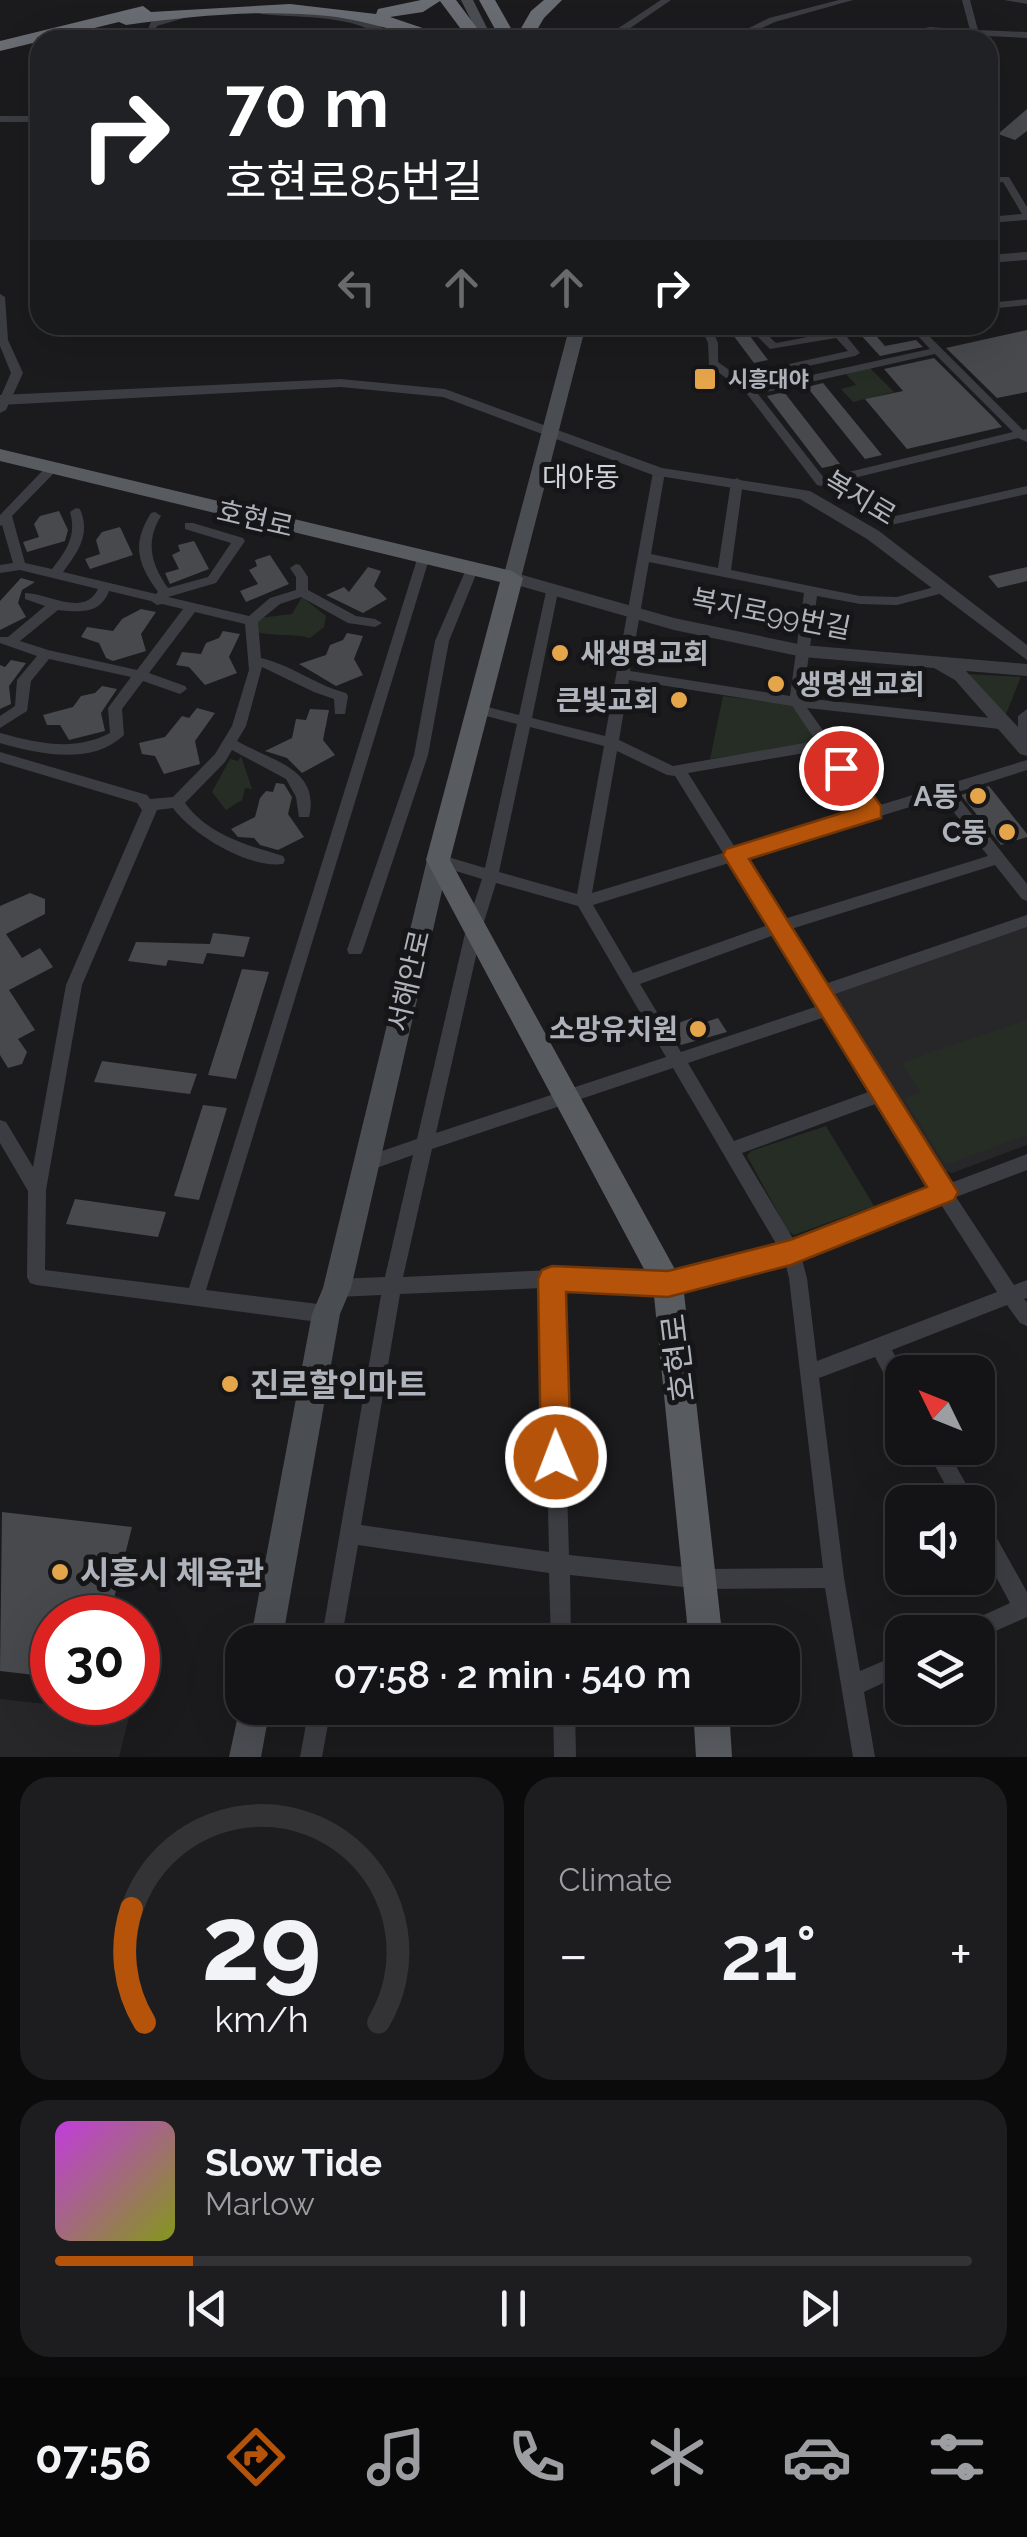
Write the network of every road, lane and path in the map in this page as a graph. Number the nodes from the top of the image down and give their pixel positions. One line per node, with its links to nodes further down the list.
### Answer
1 (131, 0): 30 (highway)
2 (156, 0): 30 (highway)
3 (195, 0): 17 (highway)
4 (225, 0): 16 (highway)
5 (349, 0): 6 (highway)
6 (433, 0)
7 (448, 0): 22 (highway)
8 (466, 0): 23 (main road)
9 (487, 0): 24 (highway)
10 (554, 0): 25 (highway)
11 (667, 0): 26 (street)
12 (849, 0): 27 (street)
13 (966, 0): 28 (street)
14 (1008, 0): 15 (street)
15 (1027, 2)
16 (126, 20): 18 (highway); 21 (highway)
17 (73, 30)
18 (84, 30)
19 (154, 30): 20 (street)
20 (384, 30)
21 (418, 30)
22 (470, 30)
23 (482, 30)
24 (503, 30)
25 (529, 30)
26 (622, 30)
27 (750, 30)
28 (974, 30)
29 (998, 32): 31 (street)
30 (0, 34)
31 (1027, 35)
32 (30, 41): 34 (highway)
33 (30, 42): 34 (highway)
34 (0, 48)
35 (0, 119): 36 (street)
36 (30, 119)
37 (998, 179): 38 (street)
38 (1027, 216): 39 (street)
39 (998, 219)
40 (1027, 256): 41 (street)
41 (998, 258)
42 (0, 297): 54 (street)
43 (1027, 302): 44 (street)
44 (998, 305)
45 (575, 335): 55 (main road, 서해안로)
46 (709, 335): 53 (street)
47 (761, 335): 48 (street)
48 (834, 335)
49 (840, 335): 52 (street)
50 (923, 336): 51 (street)
51 (940, 350): 53 (street); 56 (street)
52 (744, 377)
53 (750, 392): 56 (street)
54 (2, 403): 55 (street, 복지로)
55 (550, 429): 59 (street, 복지로); 75 (main road, 서해안로)
56 (1025, 435)
57 (0, 455): 58 (main road, 호현로)
58 (51, 469): 64 (street); 67 (main road, 호현로)
59 (659, 472): 60 (street, 복지로); 68 (street)
60 (737, 482): 73 (street); 77 (street, 복지로)
61 (1027, 490): 65 (street)
62 (76, 512): 74 (street)
63 (156, 516): 82 (street)
64 (3, 519): 69 (street)
65 (891, 520)
66 (190, 526): 82 (street)
67 (424, 556): 70 (main road, 호현로); 149 (street)
68 (643, 557): 73 (street); 85 (street)
69 (20, 566): 72 (street); 74 (street)
70 (473, 567): 75 (main road, 호현로); 129 (street)
71 (296, 568): 78 (street)
72 (0, 569)
73 (724, 573): 80 (street)
74 (54, 576): 76 (street)
75 (512, 578): 79 (street, 복지로99번길); 99 (main road, 서해안로)
76 (104, 588): 82 (street); 83 (street)
77 (942, 589): 80 (street); 91 (street, 복지로)
78 (302, 592): 86 (street); 87 (street)
79 (552, 592): 85 (street, 복지로99번길); 102 (street)
80 (811, 592): 89 (street)
81 (30, 596): 83 (street)
82 (161, 597): 84 (street)
83 (55, 605): 88 (street)
84 (191, 608): 86 (street); 95 (street)
85 (632, 613): 89 (street, 복지로99번길); 96 (street)
86 (251, 621): 92 (street)
87 (376, 622)
88 (5, 640): 90 (street)
89 (803, 651): 93 (street, 복지로99번길); 98 (street)
90 (46, 654): 95 (street); 103 (street)
91 (1027, 654)
92 (256, 662): 100 (street); 107 (street)
93 (937, 666): 94 (street, 복지로99번길); 104 (street)
94 (1027, 670)
95 (139, 674): 97 (street); 105 (street)
96 (624, 675): 98 (street); 108 (street)
97 (180, 689)
98 (796, 702): 104 (street); 109 (street)
99 (480, 710): 102 (street); 122 (main road, 서해안로)
100 (340, 711)
101 (1027, 716): 106 (street)
102 (524, 721): 108 (street); 123 (street)
103 (0, 723)
104 (1000, 724): 110 (street)
105 (0, 738)
106 (1027, 738)
107 (230, 743): 115 (street); 118 (street)
108 (612, 743): 113 (street); 125 (street)
109 (825, 745): 113 (street); 117 (street)
110 (1027, 749)
111 (0, 758): 116 (street)
112 (1027, 766): 114 (street)
113 (679, 770): 119 (street)
114 (945, 790): 117 (street); 120 (street)
115 (177, 802): 116 (street); 121 (street)
116 (149, 805): 141 (street)
117 (873, 812): 119 (street)
118 (304, 814)
119 (734, 855): 125 (street); 128 (street)
120 (1000, 858): 124 (street); 128 (street)
121 (278, 860)
122 (438, 860): 123 (street); 127 (main road, 호현로); 140 (main road, 서해안로)
123 (491, 875): 125 (street); 127 (street)
124 (1027, 896)
125 (583, 902): 130 (street)
126 (1027, 921): 131 (street)
127 (475, 925): 135 (main road, 호현로); 137 (street)
128 (779, 927): 130 (street); 131 (street)
129 (355, 950)
130 (629, 981): 133 (street)
131 (820, 992): 132 (street)
132 (830, 1009): 133 (street); 134 (street)
133 (677, 1060): 135 (street); 138 (street)
134 (884, 1094): 138 (street); 142 (street)
135 (567, 1098): 137 (street); 145 (main road, 호현로)
136 (0, 1127): 141 (street)
137 (422, 1146): 140 (street); 146 (street)
138 (730, 1150): 143 (street)
139 (1027, 1162): 142 (street)
140 (365, 1164): 147 (main road, 서해안로)
141 (37, 1190): 149 (street)
142 (945, 1192): 143 (street); 148 (street)
143 (791, 1252): 145 (street); 154 (street)
144 (552, 1279): 145 (street); 146 (street); 157 (street)
145 (668, 1284): 159 (main road, 호현로)
146 (392, 1286): 147 (street); 155 (street)
147 (337, 1288): 150 (main road, 서해안로)
148 (1018, 1292): 151 (street); 152 (street)
149 (195, 1297): 150 (street)
150 (326, 1314): 162 (main road, 서해안로)
151 (1027, 1317)
152 (880, 1347): 153 (street); 154 (street)
153 (885, 1356)
154 (809, 1374): 158 (street)
155 (351, 1534): 157 (street); 163 (street)
156 (995, 1553): 160 (street)
157 (558, 1564): 159 (street); 164 (street)
158 (834, 1578): 159 (street); 167 (street)
159 (702, 1579): 165 (main road, 호현로)
160 (1026, 1607): 161 (street)
161 (995, 1621)
162 (269, 1625)
163 (334, 1625)
164 (560, 1625)
165 (705, 1625)
166 (885, 1671): 167 (street)
167 (854, 1685): 176 (street)
168 (251, 1725): 172 (main road)
169 (317, 1725): 173 (street)
170 (565, 1725): 174 (street)
171 (711, 1725): 175 (main road)
172 (245, 1757)
173 (311, 1757)
174 (566, 1757)
175 (714, 1757)
176 (864, 1757)

